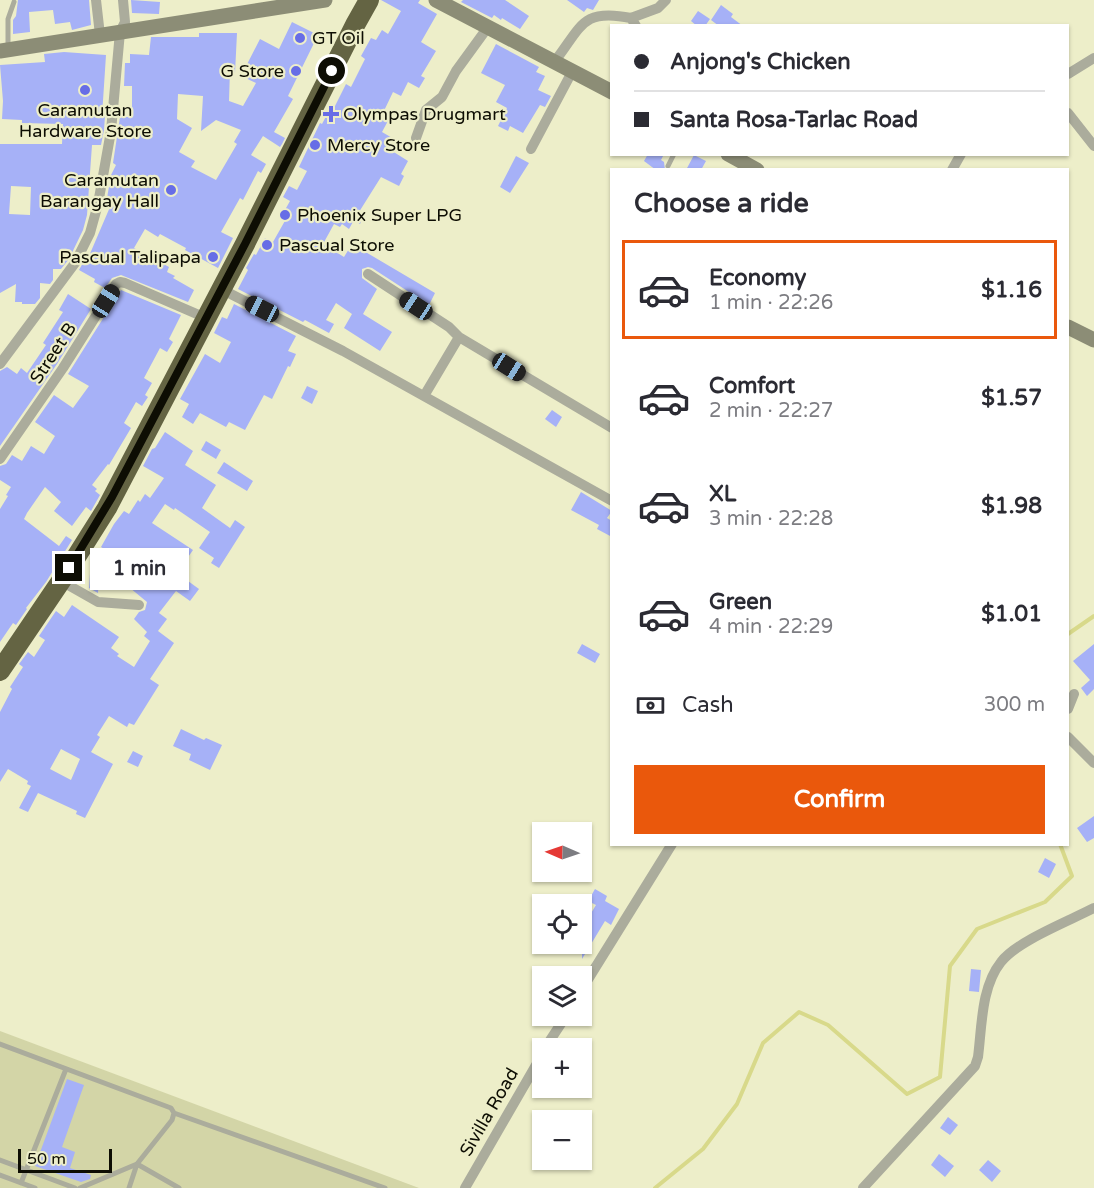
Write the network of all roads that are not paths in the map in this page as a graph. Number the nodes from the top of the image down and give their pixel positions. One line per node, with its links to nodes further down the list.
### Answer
1 (96, 0): 11 (street)
2 (123, 0): 10 (street)
3 (325, 0): 10 (main road)
4 (368, 0): 27 (highway)
5 (436, 0): 9 (main road)
6 (666, 0): 8 (street)
7 (14, 2): 12 (lane)
8 (633, 22): 14 (street)
9 (488, 27): 14 (main road); 19 (street)
10 (120, 32): 11 (main road); 32 (street)
11 (100, 35): 12 (main road)
12 (4, 50)
13 (1094, 58): 16 (street)
14 (555, 62): 15 (main road)
15 (573, 70): 17 (main road); 21 (street)
16 (1069, 73)
17 (610, 91)
18 (1069, 114): 20 (street)
19 (416, 138)
20 (1094, 146)
21 (531, 149)
22 (673, 156): 25 (lane)
23 (733, 156): 24 (main road)
24 (749, 162)
25 (668, 166)
26 (368, 274): 30 (street)
27 (221, 289): 28 (highway); 33 (street)
28 (206, 318): 35 (street, Street B); 37 (highway)
29 (1069, 328): 31 (main road)
30 (459, 337): 33 (street); 34 (street)
31 (1094, 340)
32 (0, 364)
33 (424, 396): 36 (street)
34 (610, 427)
35 (0, 459)
36 (610, 500)
37 (61, 581): 38 (street); 39 (highway)
38 (139, 605)
39 (0, 669)
40 (1074, 694): 41 (street)
41 (1069, 706)
42 (1069, 738): 43 (street)
43 (1094, 763)
44 (671, 846): 46 (street)
45 (1094, 908): 63 (street)
46 (592, 972)
47 (0, 1044): 48 (lane)
48 (66, 1069): 50 (lane); 53 (lane)
49 (532, 1072): 62 (street, Sivilla Road)
50 (174, 1113): 52 (lane); 61 (lane)
51 (0, 1160): 53 (lane)
52 (137, 1164): 58 (lane); 59 (lane); 60 (lane)
53 (27, 1170): 55 (lane); 57 (lane)
54 (0, 1175): 55 (lane)
55 (21, 1183): 56 (lane)
56 (35, 1188)
57 (75, 1188)
58 (80, 1188)
59 (129, 1188)
60 (179, 1188)
61 (385, 1188)
62 (465, 1188)
63 (863, 1188)

